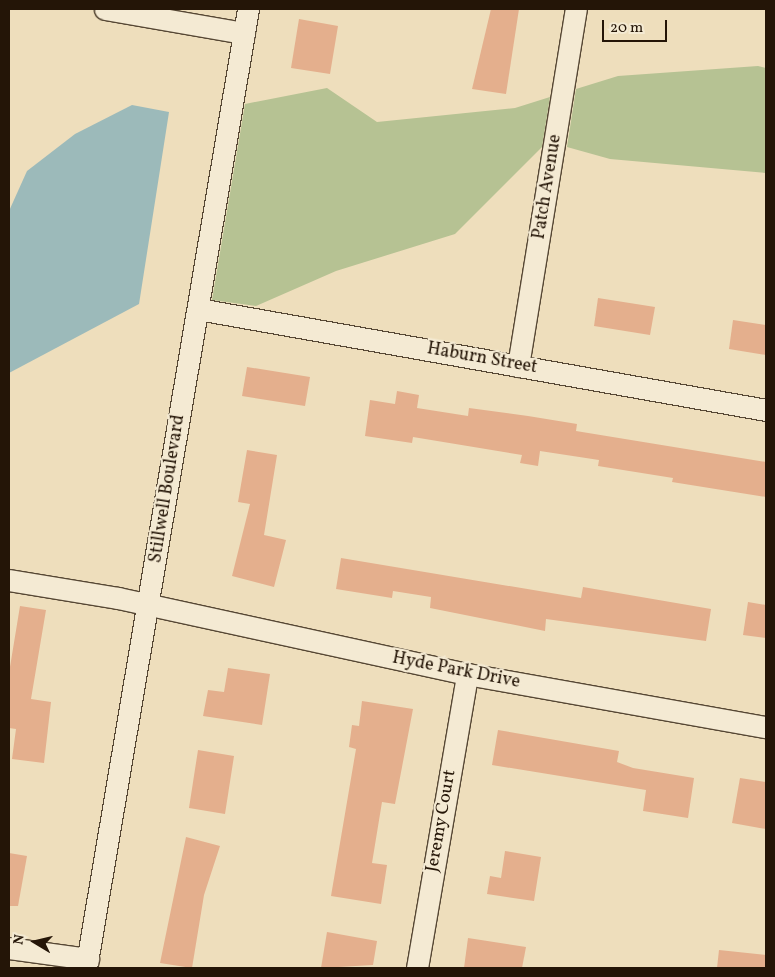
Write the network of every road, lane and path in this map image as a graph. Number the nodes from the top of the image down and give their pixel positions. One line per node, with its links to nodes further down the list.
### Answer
1 (105, 9): 4 (street)
2 (248, 9): 4 (street, Stillwell Boulevard)
3 (576, 9): 6 (street, Patch Avenue)
4 (244, 33): 5 (street, Stillwell Boulevard)
5 (198, 309): 6 (street, Haburn Street); 9 (street, Stillwell Boulevard)
6 (518, 366): 7 (street, Haburn Street)
7 (766, 410)
8 (9, 580): 9 (street, Hyde Park Drive)
9 (148, 606): 10 (street, Hyde Park Drive); 13 (street, Stillwell Boulevard)
10 (467, 674): 11 (street, Hyde Park Drive); 14 (street, Jeremy Court)
11 (766, 728)
12 (9, 948): 13 (street)
13 (87, 963)
14 (417, 968)

